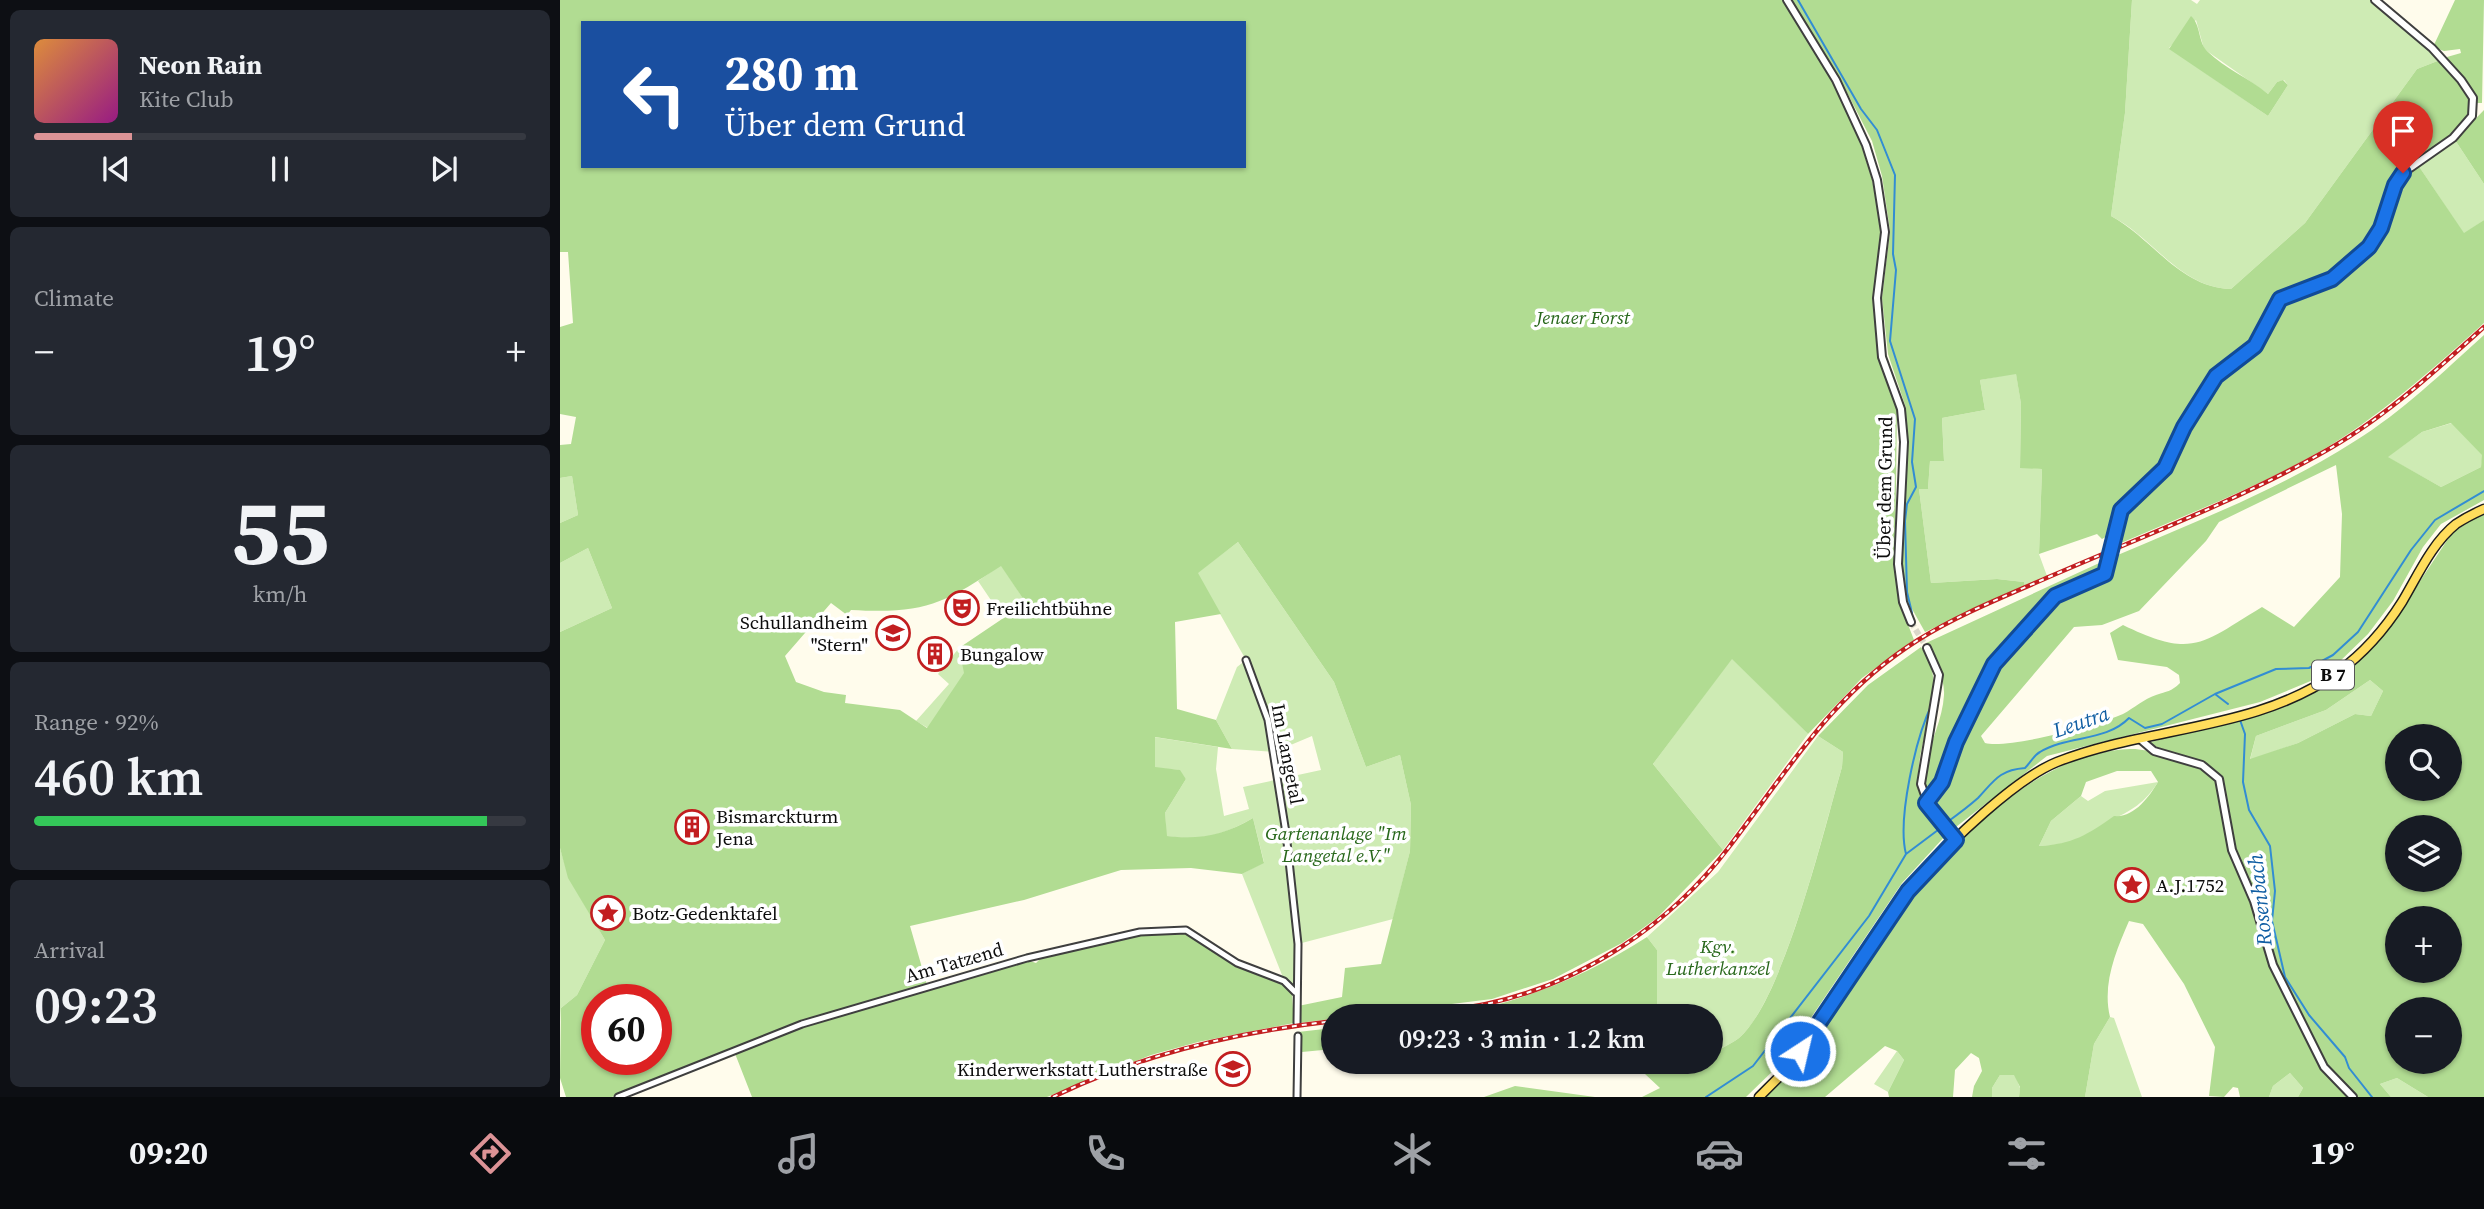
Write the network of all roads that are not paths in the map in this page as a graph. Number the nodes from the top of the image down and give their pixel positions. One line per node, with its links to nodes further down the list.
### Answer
1 (1787, 0): 6 (street, Über dem Grund)
2 (2375, 0): 10 (street, bridge)
3 (2484, 509): 9 (main road, B 7)
4 (967, 599): 5 (street)
5 (971, 608)
6 (1911, 622)
7 (1927, 648): 10 (street)
8 (1246, 660): 12 (street, Im Langetal)
9 (2141, 740): 11 (main road, B 7); 18 (street)
10 (1926, 803): 11 (street)
11 (1956, 840): 17 (main road, B 7)
12 (1296, 992): 13 (street, Im Langetal); 15 (street, Am Tatzend)
13 (1297, 1023)
14 (1298, 1036): 16 (street)
15 (618, 1097)
16 (1297, 1097)
17 (1759, 1097)
18 (2353, 1097)

